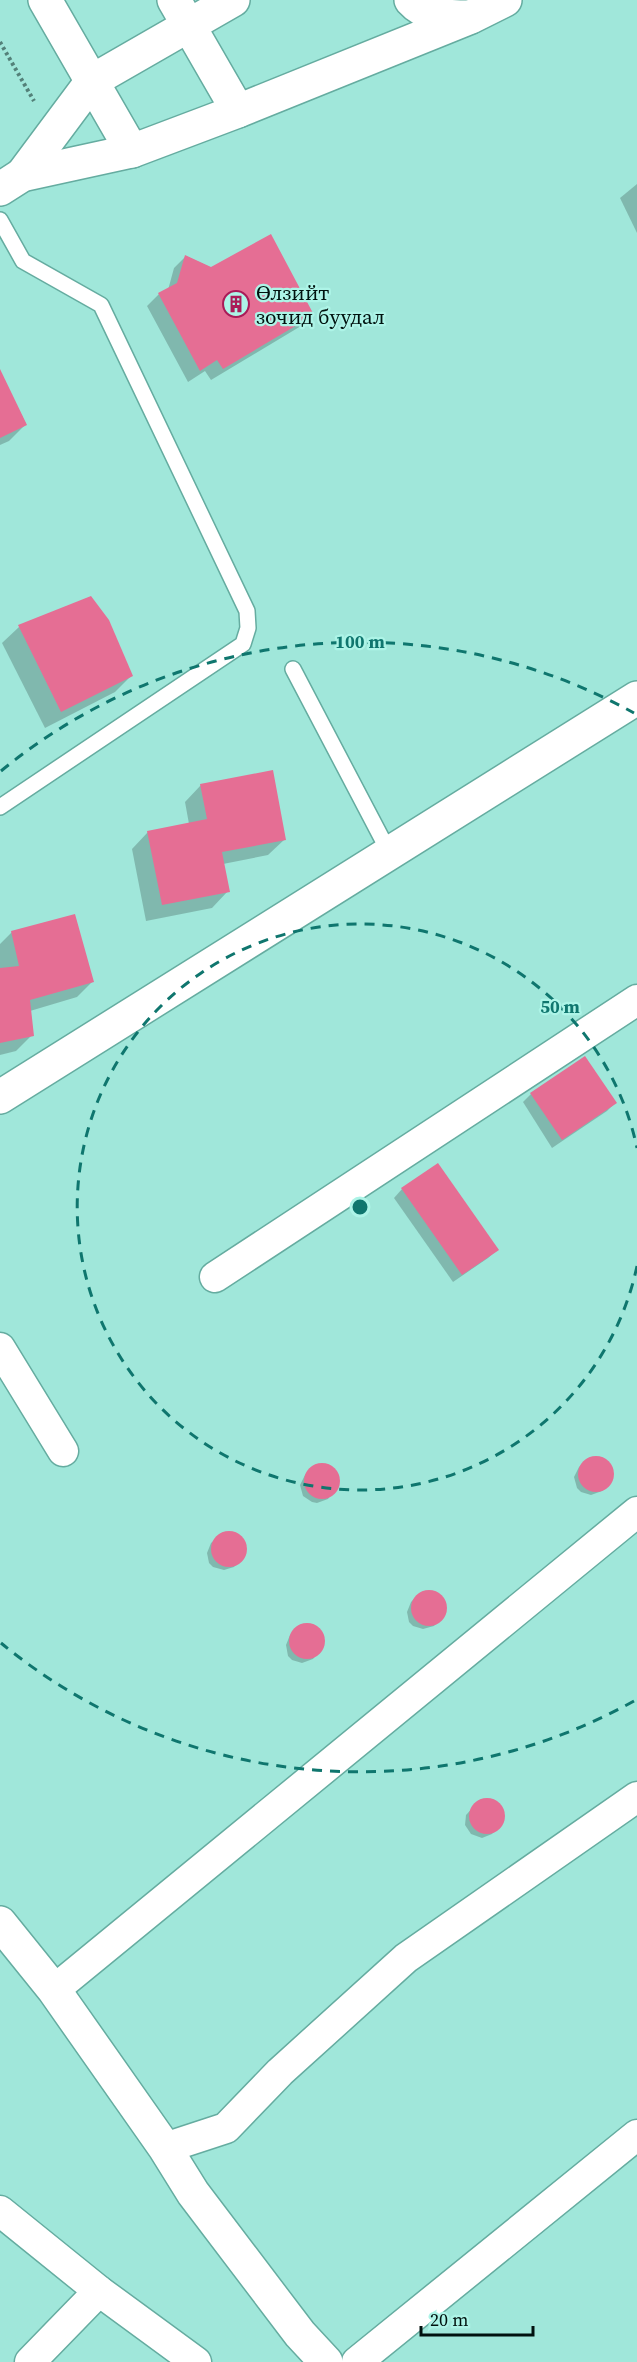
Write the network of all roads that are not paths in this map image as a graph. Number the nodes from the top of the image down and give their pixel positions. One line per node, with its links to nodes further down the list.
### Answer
1 (45, 0): 7 (street)
2 (232, 0): 5 (street)
3 (411, 0): 6 (street)
4 (505, 0): 6 (street)
5 (181, 13): 7 (street); 8 (street)
6 (471, 17): 8 (street)
7 (92, 81): 9 (street); 10 (street)
8 (238, 111): 9 (street)
9 (132, 151): 10 (street)
10 (11, 182)
11 (0, 220): 14 (lane)
12 (293, 669): 15 (lane)
13 (637, 698): 15 (street)
14 (0, 807)
15 (390, 854): 17 (street)
16 (637, 1000): 18 (street)
17 (0, 1097)
18 (215, 1277)
19 (0, 1348): 20 (street)
20 (63, 1451)
21 (637, 1512): 24 (street)
22 (637, 1797): 26 (street)
23 (0, 1923): 24 (street)
24 (54, 1990): 26 (street)
25 (637, 2135): 32 (street)
26 (165, 2148): 31 (street)
27 (0, 2211): 28 (street)
28 (99, 2291): 29 (street); 30 (street)
29 (30, 2362)
30 (196, 2362)
31 (326, 2362)
32 (357, 2362)

